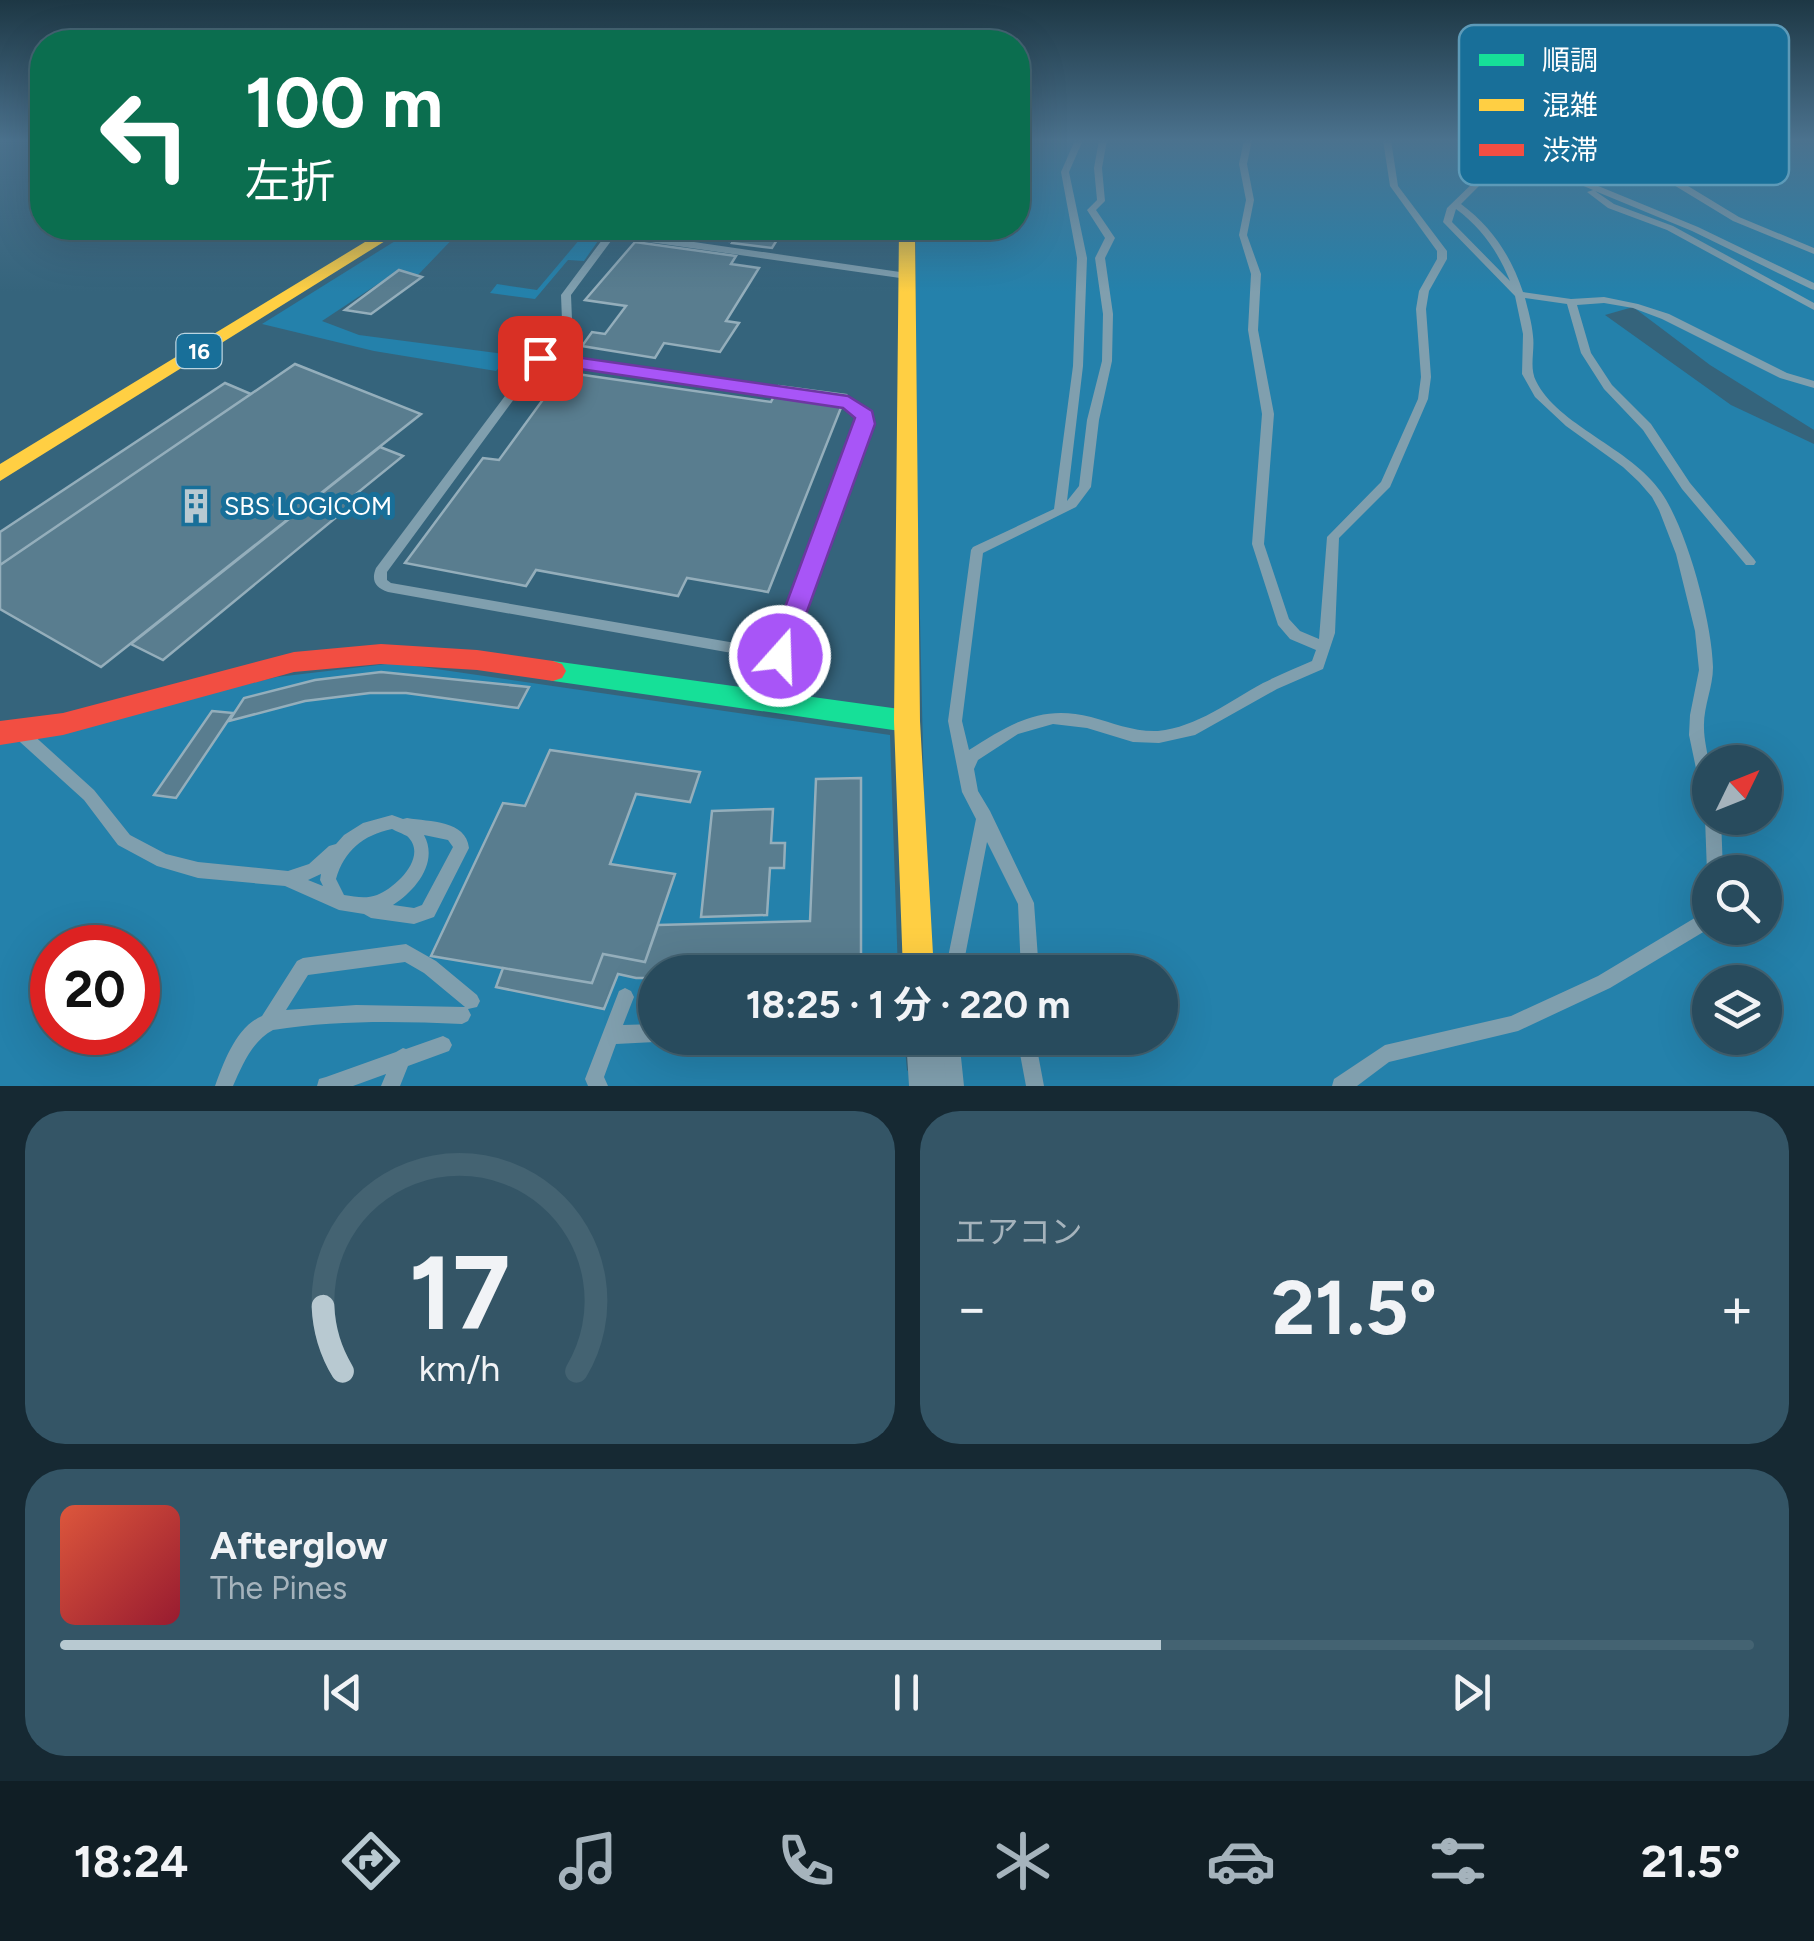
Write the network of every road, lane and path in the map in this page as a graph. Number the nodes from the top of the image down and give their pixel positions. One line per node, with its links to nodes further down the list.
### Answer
1 (1069, 191): 25 (lane)
2 (1100, 191): 25 (lane)
3 (1248, 191): 27 (lane)
4 (1397, 191): 27 (lane)
5 (1473, 191): 9 (lane)
6 (1588, 191): 20 (lane)
7 (1599, 191): 17 (lane)
8 (1690, 191): 15 (lane)
9 (1456, 205): 18 (lane); 18 (lane)
10 (355, 240): 23 (main road, 16)
11 (379, 240): 24 (main road, 16)
12 (607, 240): 21 (lane)
13 (660, 240): 16 (lane)
14 (907, 240): 16 (main road)
15 (1814, 251)
16 (907, 276): 30 (main road)
17 (1814, 287)
18 (1517, 294): 19 (lane); 32 (lane)
19 (1571, 302): 22 (lane); 26 (lane)
20 (1814, 307)
21 (540, 358): 28 (lane); 28 (lane)
22 (1814, 384)
23 (0, 455)
24 (0, 474)
25 (1060, 511): 33 (lane)
26 (1750, 562)
27 (1324, 647): 33 (lane)
28 (780, 656): 29 (lane)
29 (763, 700): 30 (main road); 31 (main road)
30 (907, 721): 40 (main road)
31 (10, 732): 37 (lane)
32 (1701, 745)
33 (966, 769): 34 (lane)
34 (984, 816): 41 (lane); 42 (lane)
35 (404, 825): 36 (lane); 38 (lane); 38 (lane)
36 (348, 840): 37 (lane); 38 (lane)
37 (286, 878): 38 (lane)
38 (345, 904)
39 (1692, 929): 59 (lane)
40 (918, 955)
41 (956, 955)
42 (1029, 955)
43 (624, 997): 46 (lane)
44 (268, 1022): 44 (lane); 52 (lane)
45 (638, 1034): 46 (lane)
46 (610, 1035): 55 (lane)
47 (443, 1045): 51 (lane)
48 (925, 1055): 56 (street)
49 (952, 1055): 57 (lane)
50 (1029, 1055): 58 (lane)
51 (403, 1057): 53 (lane); 54 (lane)
52 (224, 1086)
53 (326, 1086)
54 (390, 1086)
55 (599, 1086)
56 (928, 1086)
57 (955, 1086)
58 (1034, 1086)
59 (1341, 1086)

